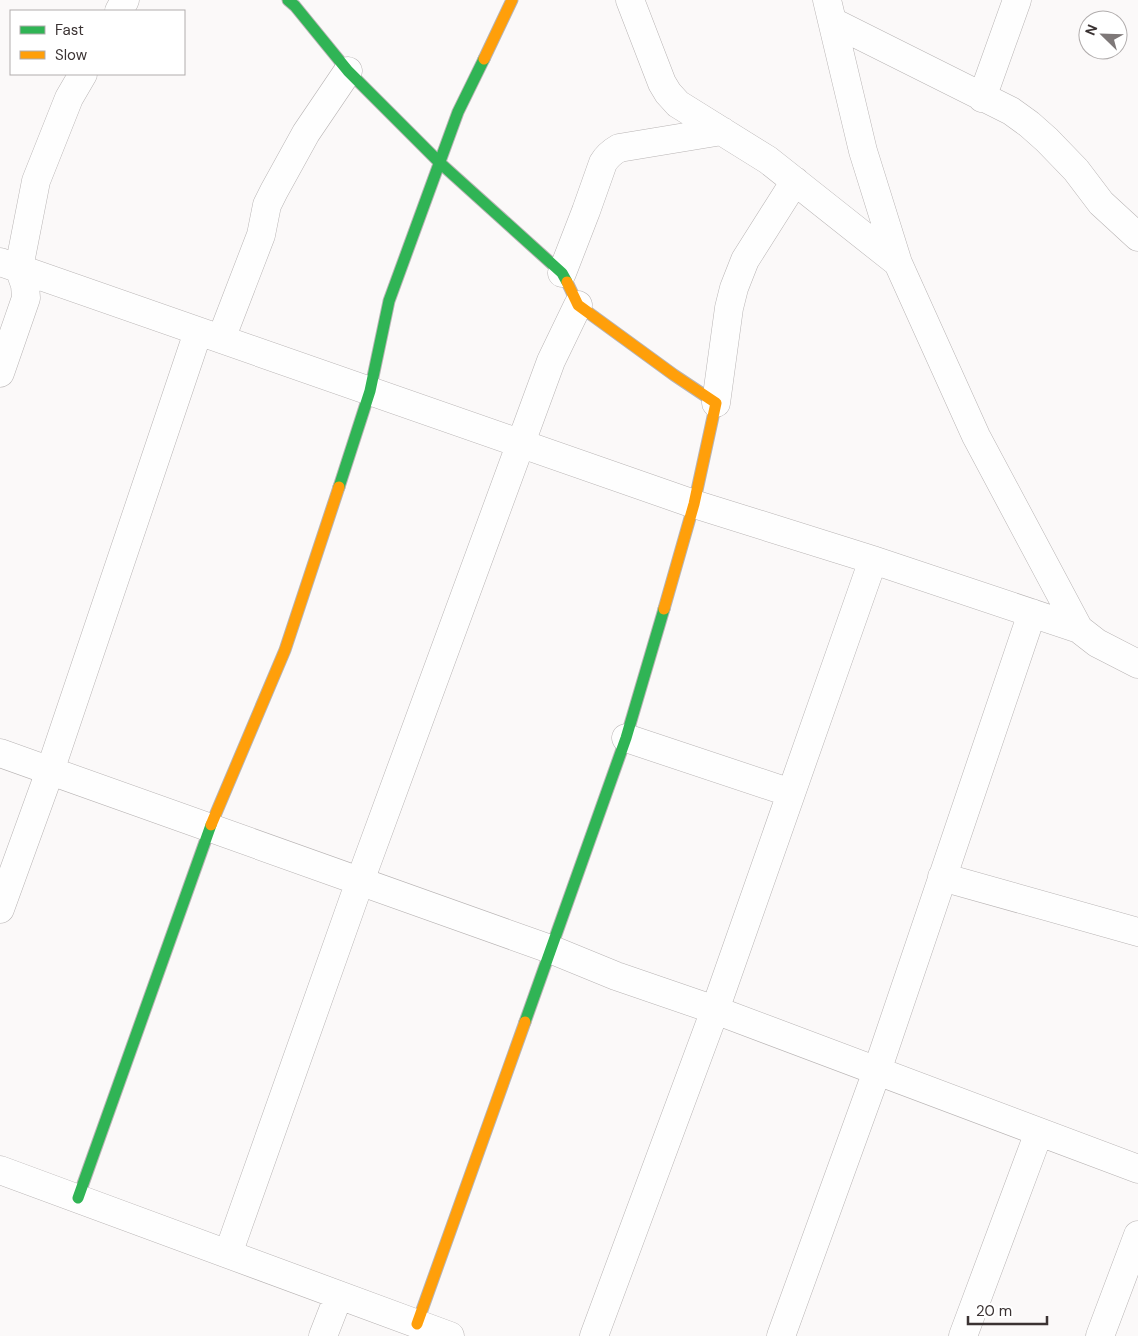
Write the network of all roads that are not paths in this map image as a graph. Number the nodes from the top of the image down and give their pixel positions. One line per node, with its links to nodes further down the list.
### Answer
1 (512, 0): 10 (street)
2 (630, 0): 9 (street)
3 (1016, 0): 8 (street)
4 (293, 2): 6 (street)
5 (830, 11): 8 (street); 13 (street)
6 (348, 71): 10 (street); 17 (street)
7 (82, 75): 14 (street)
8 (982, 98): 12 (street)
9 (722, 131): 11 (street); 15 (street)
10 (439, 162): 15 (street); 19 (street)
11 (795, 181): 13 (street); 20 (street)
12 (1138, 237)
13 (898, 263): 25 (street)
14 (10, 265): 17 (street); 18 (street)
15 (562, 273): 16 (street)
16 (578, 305): 20 (street); 21 (street)
17 (210, 336): 19 (street); 29 (street)
18 (0, 372)
19 (370, 391): 21 (street); 31 (street)
20 (716, 403): 22 (street)
21 (522, 443): 22 (street); 33 (street)
22 (694, 504): 23 (street); 27 (street)
23 (873, 560): 24 (street); 30 (street)
24 (1032, 613): 25 (street); 32 (street)
25 (1079, 629): 26 (street)
26 (1138, 664)
27 (626, 738): 30 (street); 36 (street)
28 (0, 753): 29 (street)
29 (50, 771): 31 (street); 34 (street)
30 (791, 793): 37 (street)
31 (210, 828): 33 (street); 42 (street)
32 (942, 877): 35 (street); 38 (street)
33 (360, 881): 36 (street); 44 (street)
34 (0, 909)
35 (1138, 932)
36 (550, 949): 37 (street); 46 (street)
37 (715, 1010): 38 (street); 49 (street)
38 (876, 1071): 39 (street); 50 (street)
39 (1039, 1132): 40 (street); 51 (street)
40 (1138, 1169)
41 (0, 1170): 42 (street)
42 (78, 1198): 44 (street)
43 (1138, 1234): 52 (street)
44 (228, 1254): 45 (street)
45 (339, 1295): 46 (street); 47 (street)
46 (417, 1324): 48 (street)
47 (323, 1336)
48 (450, 1336)
49 (594, 1336)
50 (781, 1336)
51 (963, 1336)
52 (1100, 1336)

